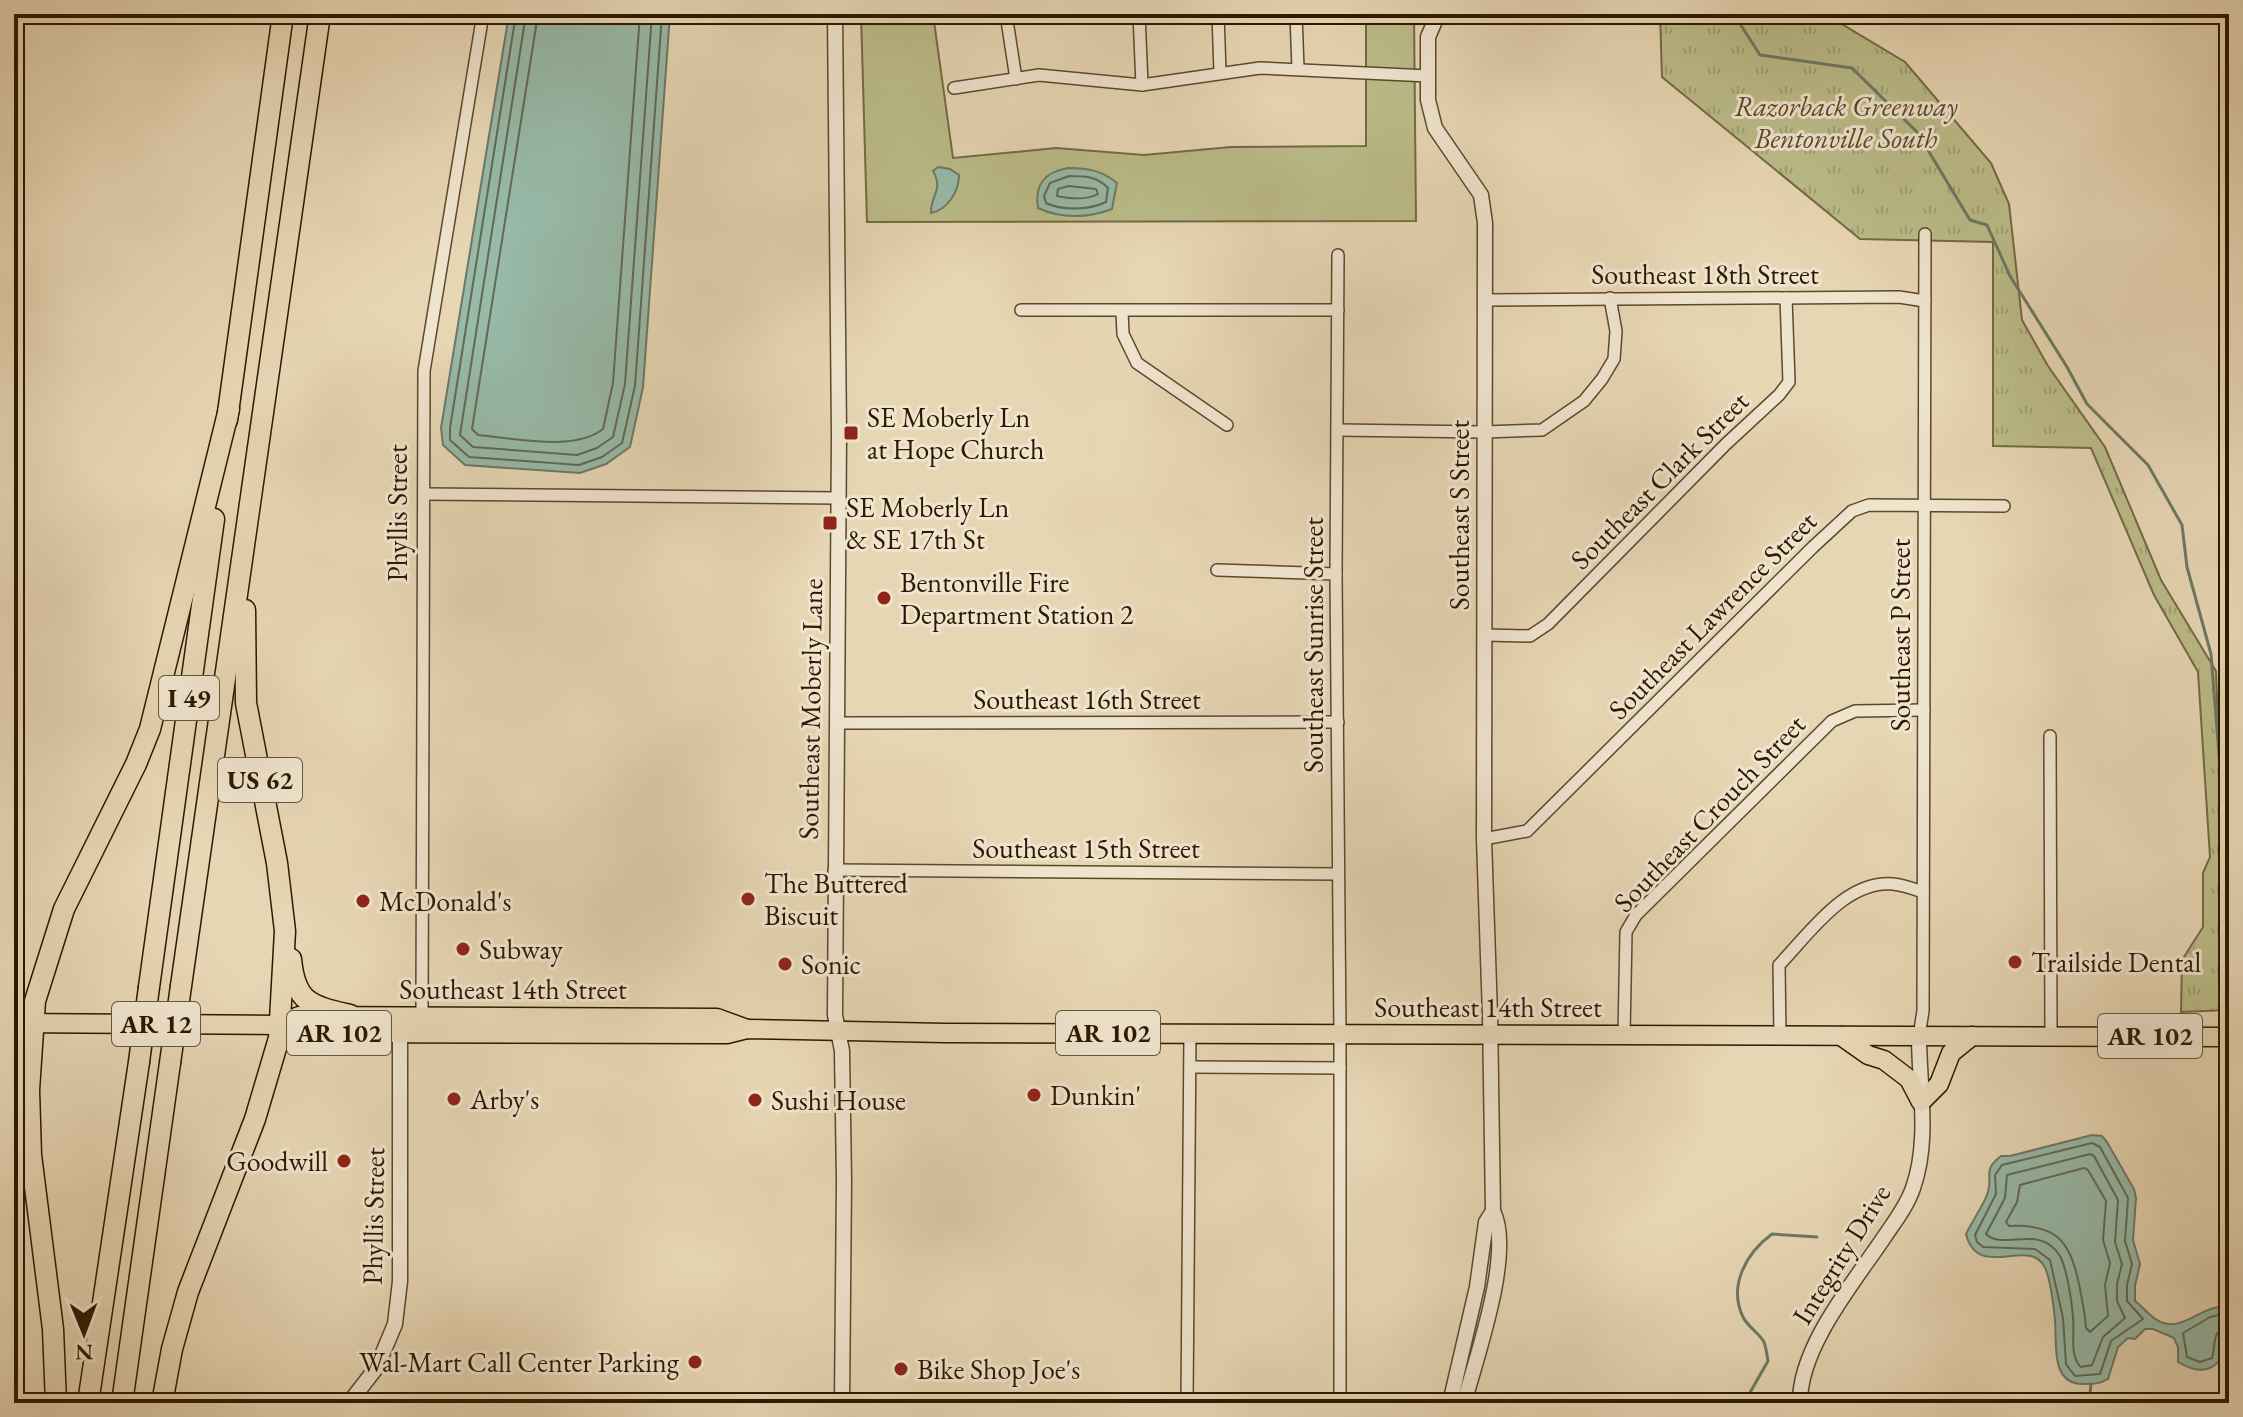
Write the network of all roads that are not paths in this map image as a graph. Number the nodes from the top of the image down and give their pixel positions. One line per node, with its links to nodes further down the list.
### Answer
1 (283, 14): 25 (highway, I 49)
2 (320, 14): 33 (highway, I 49)
3 (483, 14): 29 (street, Phyllis Street)
4 (835, 14): 30 (street, Southeast Moberly Lane)
5 (1006, 14): 13 (street)
6 (1139, 14): 14 (street)
7 (1218, 14): 11 (street)
8 (1296, 14): 10 (street)
9 (1438, 14): 12 (street, Southeast S Street)
10 (1298, 69): 11 (street); 12 (street)
11 (1220, 73): 14 (street)
12 (1429, 76): 20 (street, Southeast S Street)
13 (1016, 79): 14 (street); 15 (street)
14 (1142, 85)
15 (954, 88)
16 (1925, 234): 21 (street, Southeast P Street)
17 (1338, 255): 23 (street, Southeast Sunrise Street)
18 (1610, 298): 19 (street, Southeast 18th Street); 20 (street, Southeast 18th Street); 28 (street)
19 (1786, 298): 21 (street, Southeast 18th Street); 36 (street, Southeast Clark Street)
20 (1485, 300): 28 (street, Southeast S Street)
21 (1925, 301): 32 (street, Southeast P Street)
22 (1021, 310): 24 (street)
23 (1338, 310): 24 (street); 27 (street, Southeast Sunrise Street)
24 (1122, 311): 26 (street)
25 (229, 409): 48 (highway); 70 (highway, I 49, bridge)
26 (1227, 425)
27 (1338, 430): 28 (street); 35 (street, Southeast Sunrise Street)
28 (1484, 432): 36 (street, Southeast S Street)
29 (424, 494): 30 (street); 47 (street, Phyllis Street)
30 (837, 498): 39 (street, Southeast Moberly Lane)
31 (2004, 506): 32 (street, Southeast Lawrence Street)
32 (1924, 507): 37 (street, Southeast P Street); 41 (street, Southeast Lawrence Street)
33 (246, 534): 45 (highway, US 62); 71 (highway, I 49, bridge)
34 (1217, 570): 35 (street)
35 (1336, 574): 38 (street, Southeast Sunrise Street)
36 (1485, 635): 41 (street, Southeast S Street)
37 (1924, 710): 44 (street, Southeast P Street); 56 (street, Southeast Crouch Street)
38 (1338, 722): 39 (street, Southeast 16th Street); 43 (street, Southeast Sunrise Street)
39 (836, 723): 42 (street, Southeast Moberly Lane)
40 (2050, 736): 61 (street)
41 (1484, 839): 55 (street, Southeast S Street)
42 (834, 870): 43 (street, Southeast 15th Street); 52 (street, Southeast Moberly Lane)
43 (1338, 874): 54 (street, Southeast Sunrise Street)
44 (1923, 892): 57 (street); 59 (street, Southeast P Street)
45 (285, 931): 46 (highway, US 62); 49 (highway, US 62)
46 (350, 1015): 49 (main road, Southeast 14th Street / AR 102); 50 (main road, Southeast 14th Street / AR 102)
47 (422, 1016): 50 (main road, Southeast 14th Street / AR 102); 51 (main road, Southeast 14th Street / AR 102)
48 (24, 1023): 49 (main road, Southeast 14th Street / AR 12); 66 (highway)
49 (279, 1025): 50 (main road, Southeast 14th Street / AR 102); 72 (highway)
50 (400, 1025): 51 (main road, Southeast 14th Street / AR 102); 73 (street, Phyllis Street)
51 (747, 1029): 52 (main road, Southeast 14th Street / AR 102)
52 (838, 1030): 53 (main road, Southeast 14th Street / AR 102); 74 (street, Southeast Moberly Lane)
53 (1190, 1034): 54 (main road, Southeast 14th Street / AR 102); 64 (street)
54 (1340, 1034): 55 (main road, Southeast 14th Street / AR 102); 65 (street, Southeast Sunrise Street)
55 (1490, 1034): 56 (main road, Southeast 14th Street / AR 102); 68 (street, Southeast S Street)
56 (1624, 1035): 57 (main road, Southeast 14th Street / AR 102)
57 (1780, 1035): 58 (main road, Southeast 14th Street / AR 102)
58 (1841, 1036): 59 (main road, Southeast 14th Street / AR 102); 67 (main road)
59 (1919, 1036): 60 (main road, Southeast 14th Street / AR 102); 67 (street, Integrity Drive)
60 (1972, 1036): 61 (main road, Southeast 14th Street / AR 102); 67 (main road)
61 (2051, 1036): 62 (main road, Southeast 14th Street / AR 102)
62 (2229, 1037)
63 (14, 1048): 66 (highway)
64 (1190, 1067): 65 (street); 75 (street)
65 (1340, 1068): 76 (street, Southeast Sunrise Street)
66 (30, 1070): 69 (highway)
67 (1921, 1102): 79 (street, Integrity Drive)
68 (1493, 1211): 77 (street); 78 (street)
69 (56, 1403)
70 (88, 1403)
71 (122, 1403)
72 (162, 1403)
73 (349, 1403)
74 (842, 1403)
75 (1187, 1403)
76 (1340, 1403)
77 (1450, 1403)
78 (1464, 1403)
79 (1800, 1403)

